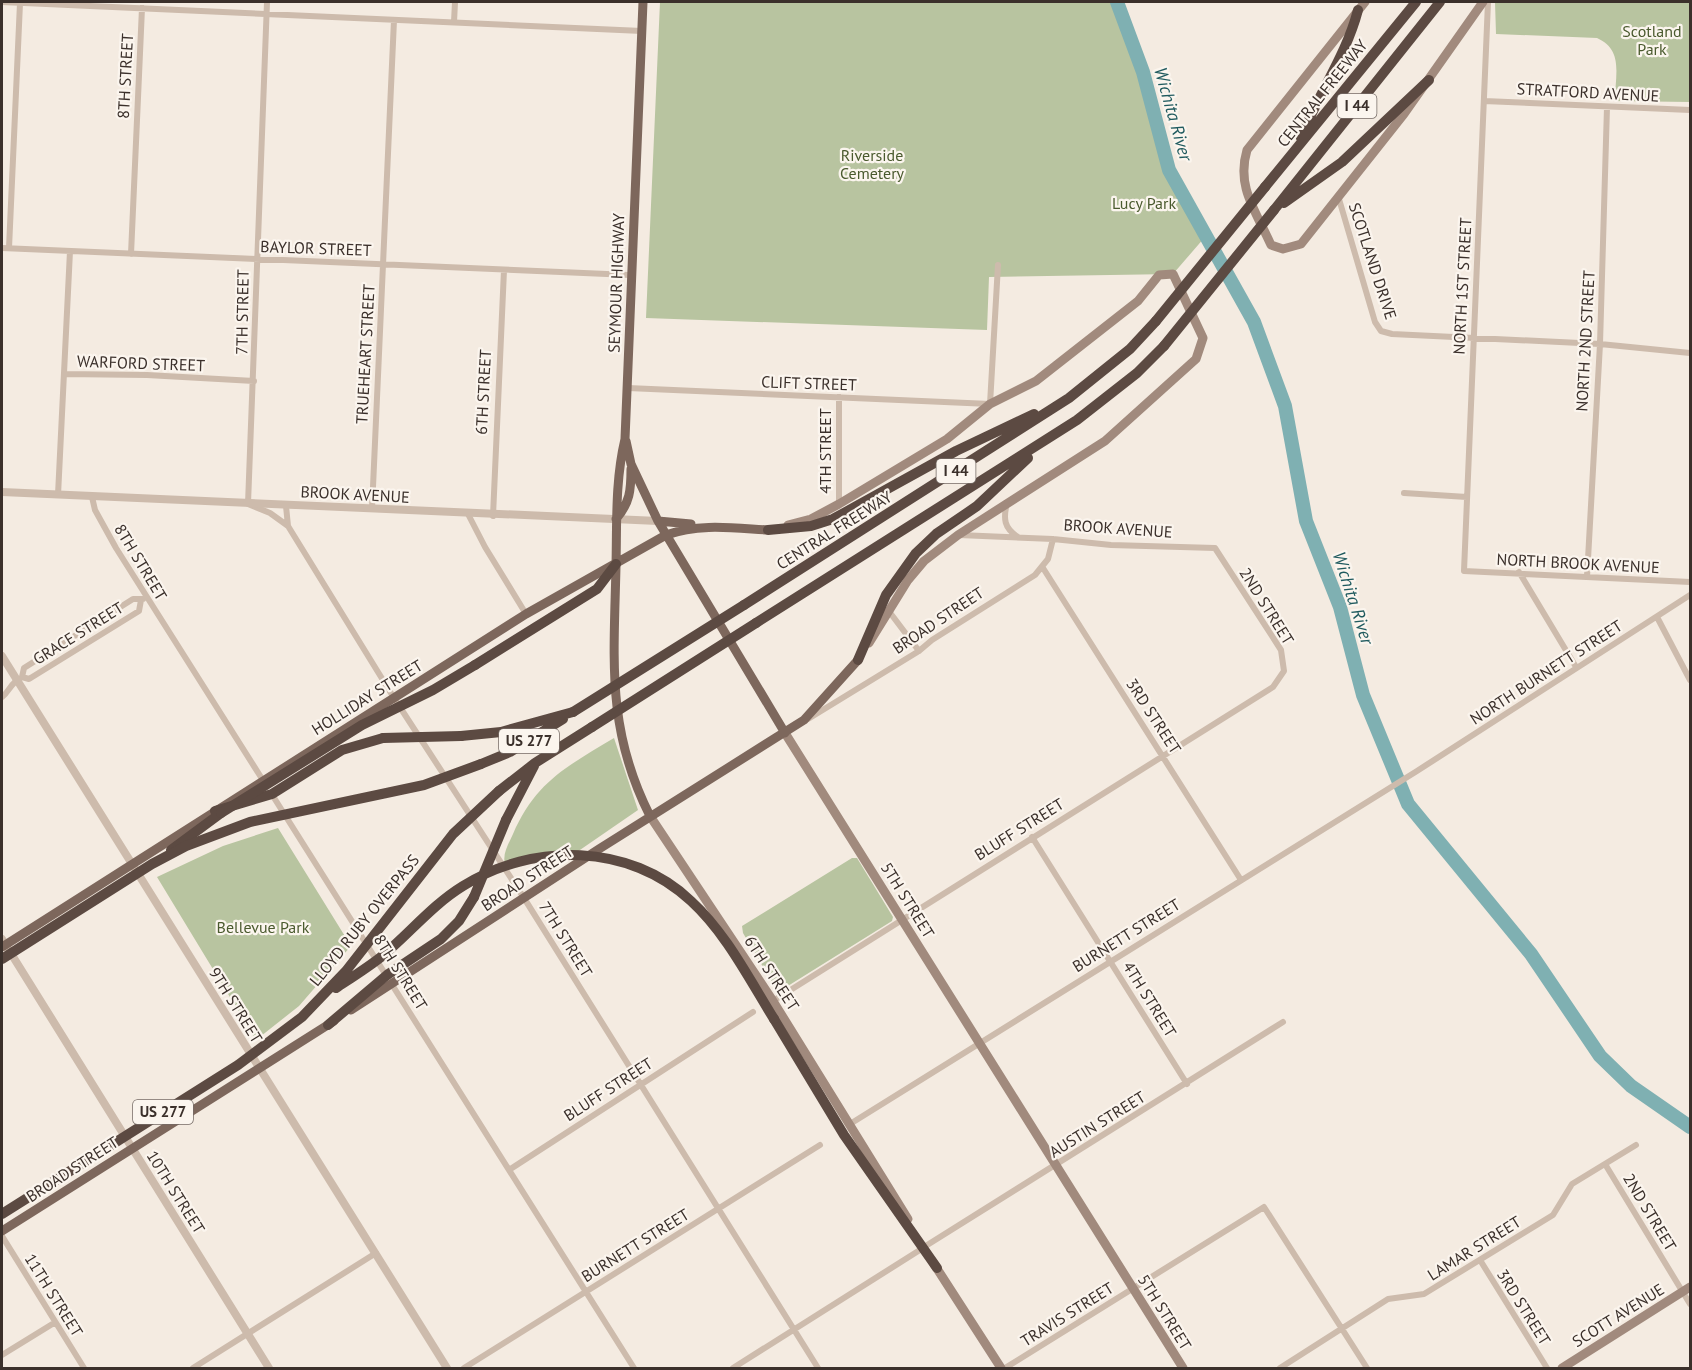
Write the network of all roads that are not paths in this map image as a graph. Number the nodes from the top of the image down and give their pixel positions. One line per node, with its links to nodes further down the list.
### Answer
1 (2, 2): 9 (street)
2 (267, 2): 13 (street, 7TH STREET)
3 (455, 2): 15 (street)
4 (643, 2): 16 (main road, SEYMOUR HIGHWAY)
5 (1416, 2): 21 (highway, CENTRAL FREEWAY / I 44)
6 (1440, 2): 23 (highway, I 44)
7 (1483, 2): 17 (main road, CENTRAL FREEWAY)
8 (1488, 2): 18 (street, NORTH 1ST STREET)
9 (20, 3): 10 (street); 24 (street)
10 (81, 4): 12 (street)
11 (1361, 6): 21 (highway); 22 (main road, CENTRAL FREEWAY)
12 (142, 8): 13 (street); 26 (street, 8TH STREET)
13 (267, 14): 14 (street); 27 (street, 7TH STREET)
14 (394, 20): 15 (street); 28 (street, TRUEHEART STREET)
15 (454, 22): 16 (street)
16 (642, 31): 31 (main road, SEYMOUR HIGHWAY)
17 (1429, 80): 22 (main road, CENTRAL FREEWAY); 23 (highway)
18 (1484, 101): 19 (street, STRATFORD AVENUE); 32 (street, NORTH 1ST STREET)
19 (1607, 107): 20 (street, STRATFORD AVENUE); 33 (street, NORTH 2ND STREET)
20 (1690, 110)
21 (1296, 149): 39 (highway, CENTRAL FREEWAY / I 44, bridge)
22 (1339, 199): 32 (street, SCOTLAND DRIVE)
23 (1274, 210): 42 (highway, I 44, bridge)
24 (5, 248): 25 (street, BAYLOR STREET)
25 (70, 251): 26 (street, BAYLOR STREET); 35 (street)
26 (131, 254): 27 (street, BAYLOR STREET)
27 (256, 259): 28 (street, BAYLOR STREET); 36 (street, 7TH STREET)
28 (383, 264): 30 (street, BAYLOR STREET); 53 (street, TRUEHEART STREET)
29 (998, 265): 40 (street)
30 (504, 270): 31 (street, BAYLOR STREET); 55 (street, 6TH STREET)
31 (630, 275): 37 (main road, SEYMOUR HIGHWAY)
32 (1473, 338): 33 (street); 48 (street, NORTH 1ST STREET)
33 (1600, 344): 34 (street); 70 (street, NORTH 2ND STREET)
34 (1690, 353)
35 (64, 374): 36 (street, WARFORD STREET); 46 (street)
36 (254, 381): 50 (street, 7TH STREET)
37 (628, 387): 38 (street, CLIFT STREET); 41 (main road, SEYMOUR HIGHWAY)
38 (839, 397): 40 (street, CLIFT STREET); 51 (street, 4TH STREET)
39 (1069, 398): 60 (highway); 89 (highway, CENTRAL FREEWAY / I 44, bridge)
40 (990, 404): 49 (main road, CENTRAL FREEWAY); 51 (main road, CENTRAL FREEWAY)
41 (625, 439): 43 (main road, 5TH STREET); 56 (main road, SEYMOUR HIGHWAY)
42 (1047, 440): 81 (highway); 93 (highway, I 44, bridge)
43 (631, 464): 56 (main road); 57 (main road, 5TH STREET)
44 (2, 492): 46 (street, BROOK AVENUE)
45 (1404, 493): 48 (street)
46 (58, 495): 47 (street, BROOK AVENUE)
47 (92, 497): 50 (street, BROOK AVENUE); 73 (street, 8TH STREET)
48 (1467, 497): 68 (street, NORTH 1ST STREET)
49 (1008, 503): 62 (main road, CENTRAL FREEWAY); 63 (street)
50 (248, 504): 52 (street, BROOK AVENUE); 58 (street, 7TH STREET)
51 (839, 504): 60 (main road, CENTRAL FREEWAY)
52 (286, 506): 53 (street, BROOK AVENUE); 58 (street, 7TH STREET)
53 (372, 509): 54 (street, BROOK AVENUE)
54 (468, 514): 55 (street, BROOK AVENUE); 75 (street)
55 (493, 516): 56 (street, BROOK AVENUE)
56 (616, 519): 57 (street, BROOK AVENUE); 66 (main road, SEYMOUR HIGHWAY)
57 (658, 521): 59 (main road, BROOK AVENUE); 61 (main road, 5TH STREET)
58 (288, 526): 88 (street, 7TH STREET)
59 (708, 526): 60 (main road, HOLLIDAY STREET); 61 (main road, HOLLIDAY STREET)
60 (768, 530)
61 (666, 535): 66 (main road, HOLLIDAY STREET); 91 (main road, 5TH STREET)
62 (958, 535): 63 (street, BROOK AVENUE); 74 (main road, CENTRAL FREEWAY)
63 (1019, 537): 64 (street, BROOK AVENUE)
64 (1053, 539): 65 (street, BROOK AVENUE); 67 (street)
65 (1215, 549): 84 (street, 2ND STREET)
66 (616, 564): 75 (main road, HOLLIDAY STREET); 98 (main road, 6TH STREET); 100 (highway, bridge)
67 (1043, 568): 79 (street, BROAD STREET); 92 (street, 3RD STREET)
68 (1464, 571): 69 (street, NORTH BROOK AVENUE)
69 (1519, 573): 70 (street, NORTH BROOK AVENUE); 82 (street)
70 (1587, 577): 71 (street, NORTH BROOK AVENUE)
71 (1690, 582)
72 (1690, 595): 76 (street, NORTH BURNETT STREET)
73 (143, 599): 77 (street, GRACE STREET); 78 (street, GRACE STREET); 95 (street, 8TH STREET)
74 (888, 610): 79 (street); 81 (main road, CENTRAL FREEWAY)
75 (526, 614): 88 (main road, HOLLIDAY STREET)
76 (1657, 617): 82 (street, NORTH BURNETT STREET); 85 (street)
77 (66, 641): 78 (street); 83 (street, GRACE STREET)
78 (74, 651): 83 (street, GRACE STREET)
79 (919, 651): 90 (street, BROAD STREET)
80 (2, 656): 83 (street, 9TH STREET)
81 (858, 660): 90 (main road)
82 (1576, 667): 94 (street, NORTH BURNETT STREET)
83 (19, 678): 86 (street, GRACE STREET); 101 (street, 9TH STREET)
84 (1280, 680): 92 (street, BLUFF STREET)
85 (1690, 680)
86 (5, 684): 87 (street, GRACE STREET)
87 (2, 697)
88 (394, 698): 95 (main road, HOLLIDAY STREET); 103 (street, 7TH STREET)
89 (573, 712): 96 (highway, bridge); 100 (highway, CENTRAL FREEWAY / US 277, bridge)
90 (804, 720): 91 (main road, BROAD STREET)
91 (785, 733): 98 (main road, BROAD STREET); 104 (main road, 5TH STREET)
92 (1164, 756): 99 (street, BLUFF STREET); 102 (street, 3RD STREET)
93 (535, 763): 108 (highway, bridge); 109 (highway, LLOYD RUBY OVERPASS / US 277, bridge)
94 (1417, 771): 102 (street, BURNETT STREET)
95 (263, 779): 96 (street, 8TH STREET); 97 (main road, HOLLIDAY STREET)
96 (272, 794): 97 (highway); 108 (street, 8TH STREET)
97 (215, 811): 101 (main road, HOLLIDAY STREET)
98 (650, 816): 103 (main road, BROAD STREET); 110 (main road, 6TH STREET)
99 (1032, 837): 104 (street, BLUFF STREET); 107 (street, 4TH STREET)
100 (152, 864): 106 (highway, US 277, bridge)
101 (133, 866): 105 (main road, HOLLIDAY STREET); 115 (street, 9TH STREET)
102 (1241, 880): 107 (street, BURNETT STREET)
103 (524, 898): 108 (main road, BROAD STREET); 117 (street, 7TH STREET)
104 (902, 918): 110 (street, BLUFF STREET); 114 (main road, 5TH STREET)
105 (3, 943): 121 (street, 10TH STREET)
106 (2, 959)
107 (1110, 960): 114 (street, BURNETT STREET); 116 (street, 4TH STREET)
108 (389, 980): 113 (highway); 124 (street, 8TH STREET)
109 (319, 1000): 126 (highway, LLOYD RUBY OVERPASS / US 277, bridge); 128 (highway, bridge)
110 (773, 1001): 118 (main road, 6TH STREET)
111 (753, 1012): 117 (street, BLUFF STREET)
112 (1283, 1022): 116 (street, AUSTIN STREET)
113 (328, 1025): 115 (main road, BROAD STREET)
114 (979, 1042): 118 (street, BURNETT STREET); 123 (main road, 5TH STREET)
115 (259, 1067): 121 (main road, BROAD STREET); 129 (street, 9TH STREET)
116 (1187, 1084): 123 (street, AUSTIN STREET)
117 (640, 1085): 124 (street, BLUFF STREET); 125 (street, 7TH STREET)
118 (850, 1124): 128 (main road, 6TH STREET)
119 (820, 1145): 125 (street, BURNETT STREET)
120 (1636, 1145): 122 (street, LAMAR STREET)
121 (133, 1148): 127 (main road, BROAD STREET); 139 (street, 10TH STREET)
122 (1605, 1164): 130 (street, LAMAR STREET); 133 (street, 2ND STREET)
123 (1056, 1166): 128 (street, AUSTIN STREET); 132 (main road, 5TH STREET)
124 (509, 1170): 134 (street, 8TH STREET)
125 (717, 1210): 134 (street, BURNETT STREET); 138 (street, 7TH STREET)
126 (2, 1214)
127 (2, 1234): 136 (street, 11TH STREET)
128 (923, 1248): 131 (highway); 138 (street, AUSTIN STREET)
129 (376, 1253): 139 (street); 144 (street, 9TH STREET)
130 (1480, 1260): 137 (street, LAMAR STREET); 154 (street, 3RD STREET)
131 (937, 1268): 149 (main road)
132 (1132, 1289): 137 (street, TRAVIS STREET); 150 (street, TRAVIS STREET); 151 (main road, 5TH STREET)
133 (1687, 1289): 135 (street, 2ND STREET); 155 (main road, SCOTT AVENUE)
134 (586, 1292): 145 (street, BURNETT STREET); 146 (street, 8TH STREET)
135 (1690, 1304)
136 (54, 1323): 140 (street); 141 (street, 11TH STREET)
137 (1342, 1329): 152 (street, LAMAR STREET); 153 (street)
138 (794, 1331): 147 (street, AUSTIN STREET); 148 (street, 7TH STREET)
139 (247, 1334): 142 (street); 143 (street, 10TH STREET)
140 (2, 1355)
141 (84, 1368)
142 (193, 1368)
143 (269, 1368)
144 (447, 1368)
145 (465, 1368)
146 (634, 1368)
147 (733, 1368)
148 (818, 1368)
149 (1001, 1368)
150 (1005, 1368)
151 (1183, 1368)
152 (1280, 1368)
153 (1367, 1368)
154 (1547, 1368)
155 (1562, 1368)

